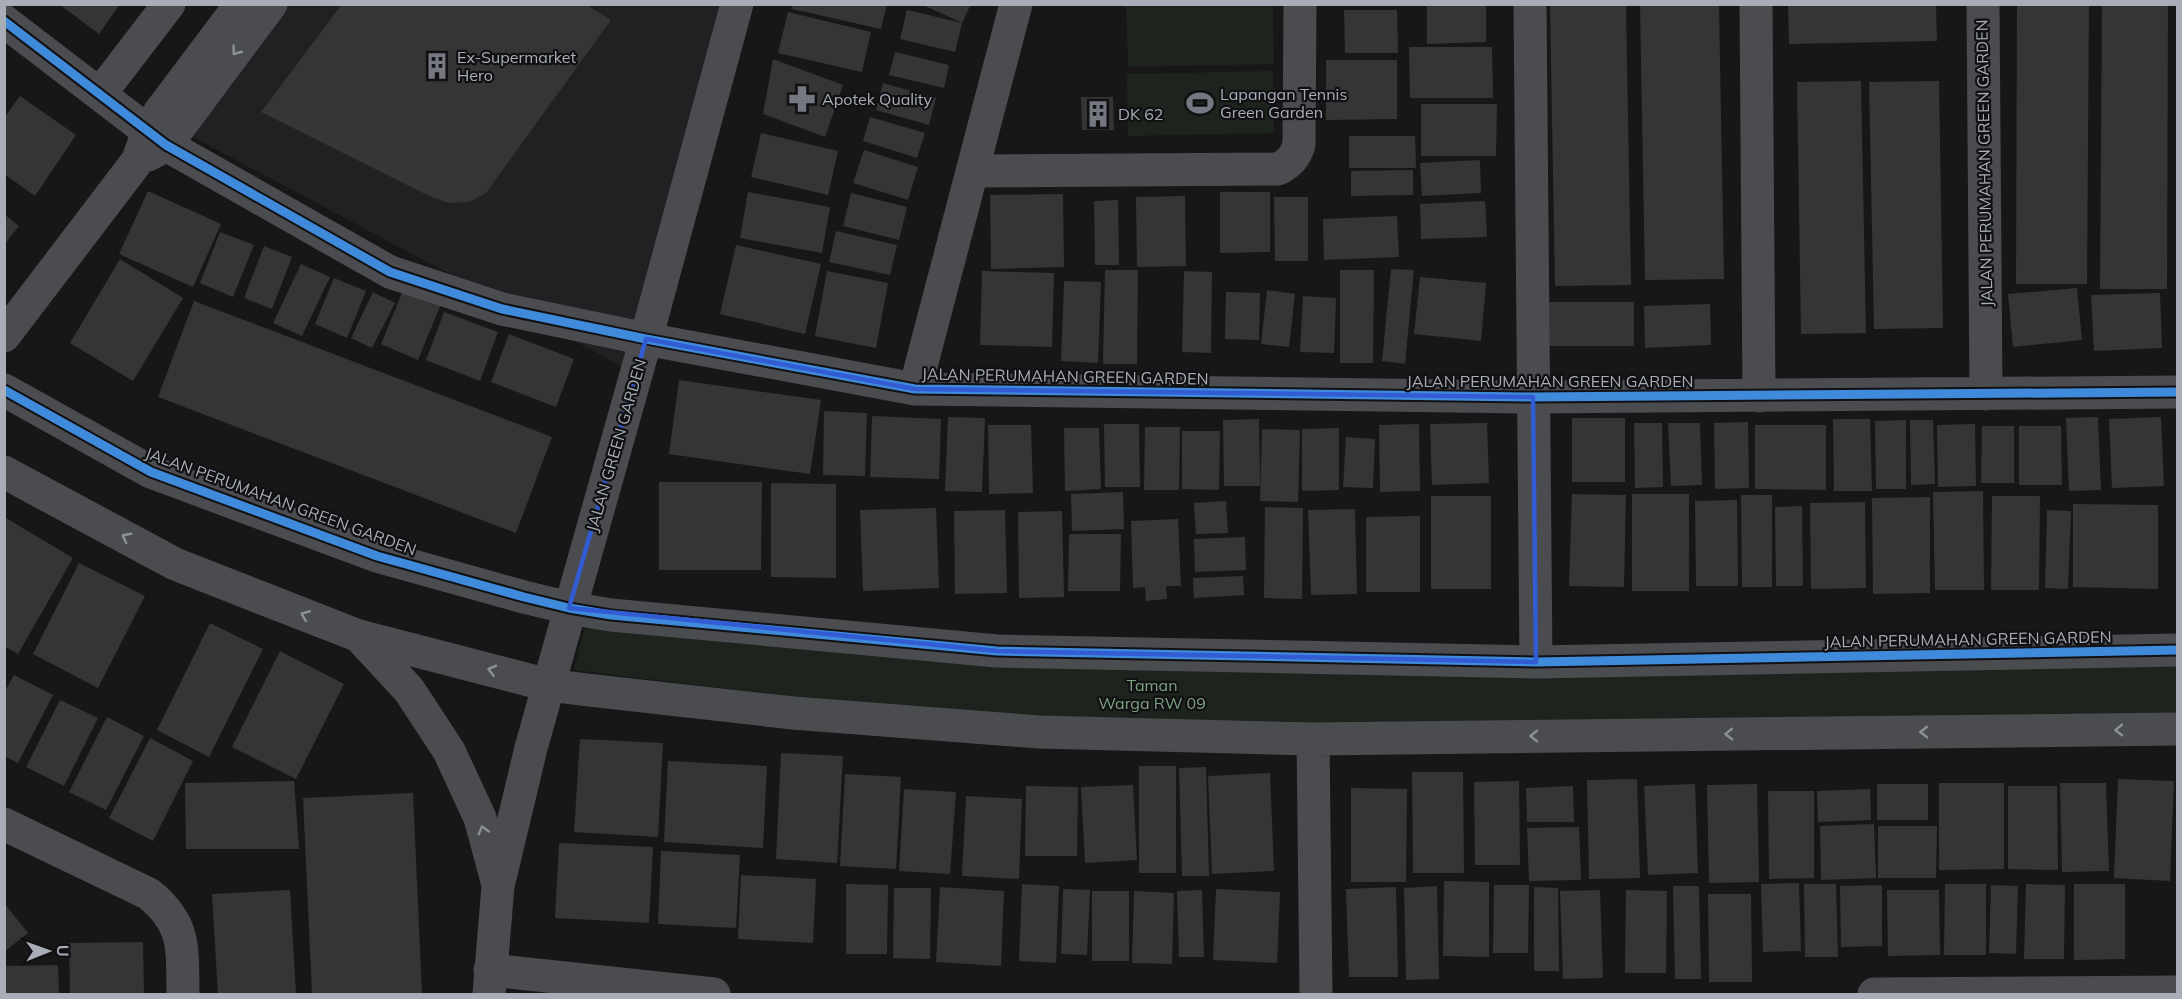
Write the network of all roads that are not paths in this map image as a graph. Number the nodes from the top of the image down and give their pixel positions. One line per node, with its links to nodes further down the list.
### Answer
1 (169, 4): 11 (street)
2 (241, 4): 12 (street)
3 (271, 4): 12 (street, one-way to 12)
4 (737, 4): 15 (street, JALAN GREEN GARDEN)
5 (1016, 4): 13 (street, JALAN PERUMAHAN GREEN GARDEN)
6 (1300, 4): 13 (street)
7 (1530, 4): 21 (street, JALAN PERUMAHAN GREEN GARDEN)
8 (1756, 4): 20 (street)
9 (1983, 4): 19 (street, JALAN PERUMAHAN GREEN GARDEN)
10 (4, 21): 11 (street, JALAN PERUMAHAN GREEN GARDEN)
11 (100, 94): 12 (street, JALAN PERUMAHAN GREEN GARDEN)
12 (151, 146): 14 (street); 15 (street, JALAN PERUMAHAN GREEN GARDEN)
13 (972, 171): 16 (street, JALAN PERUMAHAN GREEN GARDEN)
14 (4, 336)
15 (646, 339): 16 (street, JALAN PERUMAHAN GREEN GARDEN); 23 (street, JALAN GREEN GARDEN)
16 (915, 389): 21 (street, JALAN PERUMAHAN GREEN GARDEN)
17 (4, 390): 23 (street, JALAN PERUMAHAN GREEN GARDEN)
18 (2178, 392): 19 (street, JALAN PERUMAHAN GREEN GARDEN)
19 (1986, 394): 20 (street, JALAN PERUMAHAN GREEN GARDEN)
20 (1760, 396): 21 (street, JALAN PERUMAHAN GREEN GARDEN)
21 (1533, 397): 26 (street, JALAN PERUMAHAN GREEN GARDEN)
22 (4, 472): 24 (street, one-way to 22)
23 (569, 608): 26 (street, JALAN PERUMAHAN GREEN GARDEN); 27 (street, JALAN GREEN GARDEN)
24 (359, 636): 27 (street, one-way to 24); 31 (street, JALAN GREEN GARDEN, one-way to 24)
25 (2178, 650): 26 (street, JALAN PERUMAHAN GREEN GARDEN)
26 (1536, 662)
27 (548, 684): 29 (street); 31 (street, JALAN GREEN GARDEN)
28 (2178, 729): 29 (street, one-way to 29)
29 (1313, 739): 36 (street)
30 (4, 824): 34 (street)
31 (498, 886): 32 (street, JALAN GREEN GARDEN)
32 (489, 982): 35 (street)
33 (2178, 992): 38 (street)
34 (183, 994)
35 (714, 994)
36 (1316, 994)
37 (1874, 994): 38 (street)
38 (1988, 994)

